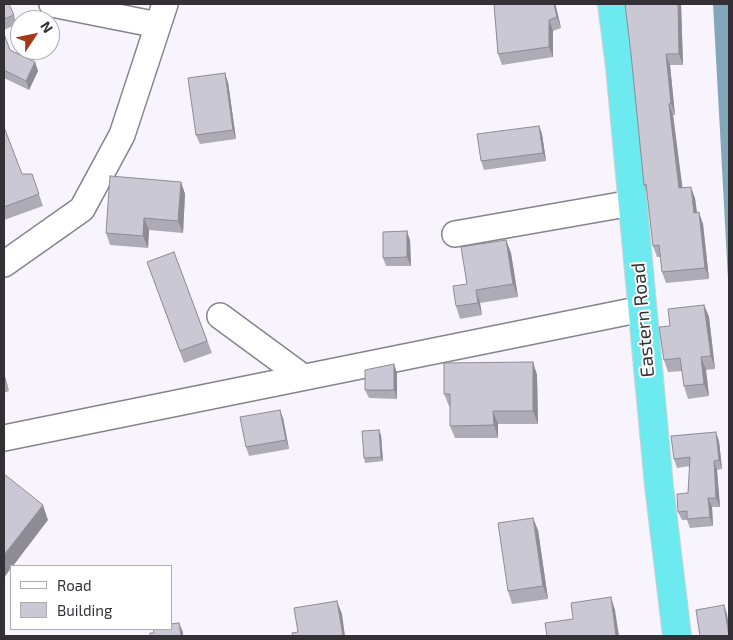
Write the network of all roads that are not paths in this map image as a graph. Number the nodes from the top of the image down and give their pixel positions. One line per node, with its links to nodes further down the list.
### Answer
1 (52, 4): 3 (street)
2 (612, 4): 4 (highway, Eastern Road)
3 (162, 14): 6 (street)
4 (632, 203): 5 (street); 7 (highway, Eastern Road)
5 (455, 234)
6 (4, 264)
7 (642, 309): 9 (street); 11 (highway, Eastern Road)
8 (220, 316): 9 (street)
9 (303, 377): 10 (street)
10 (4, 438)
11 (677, 636)

